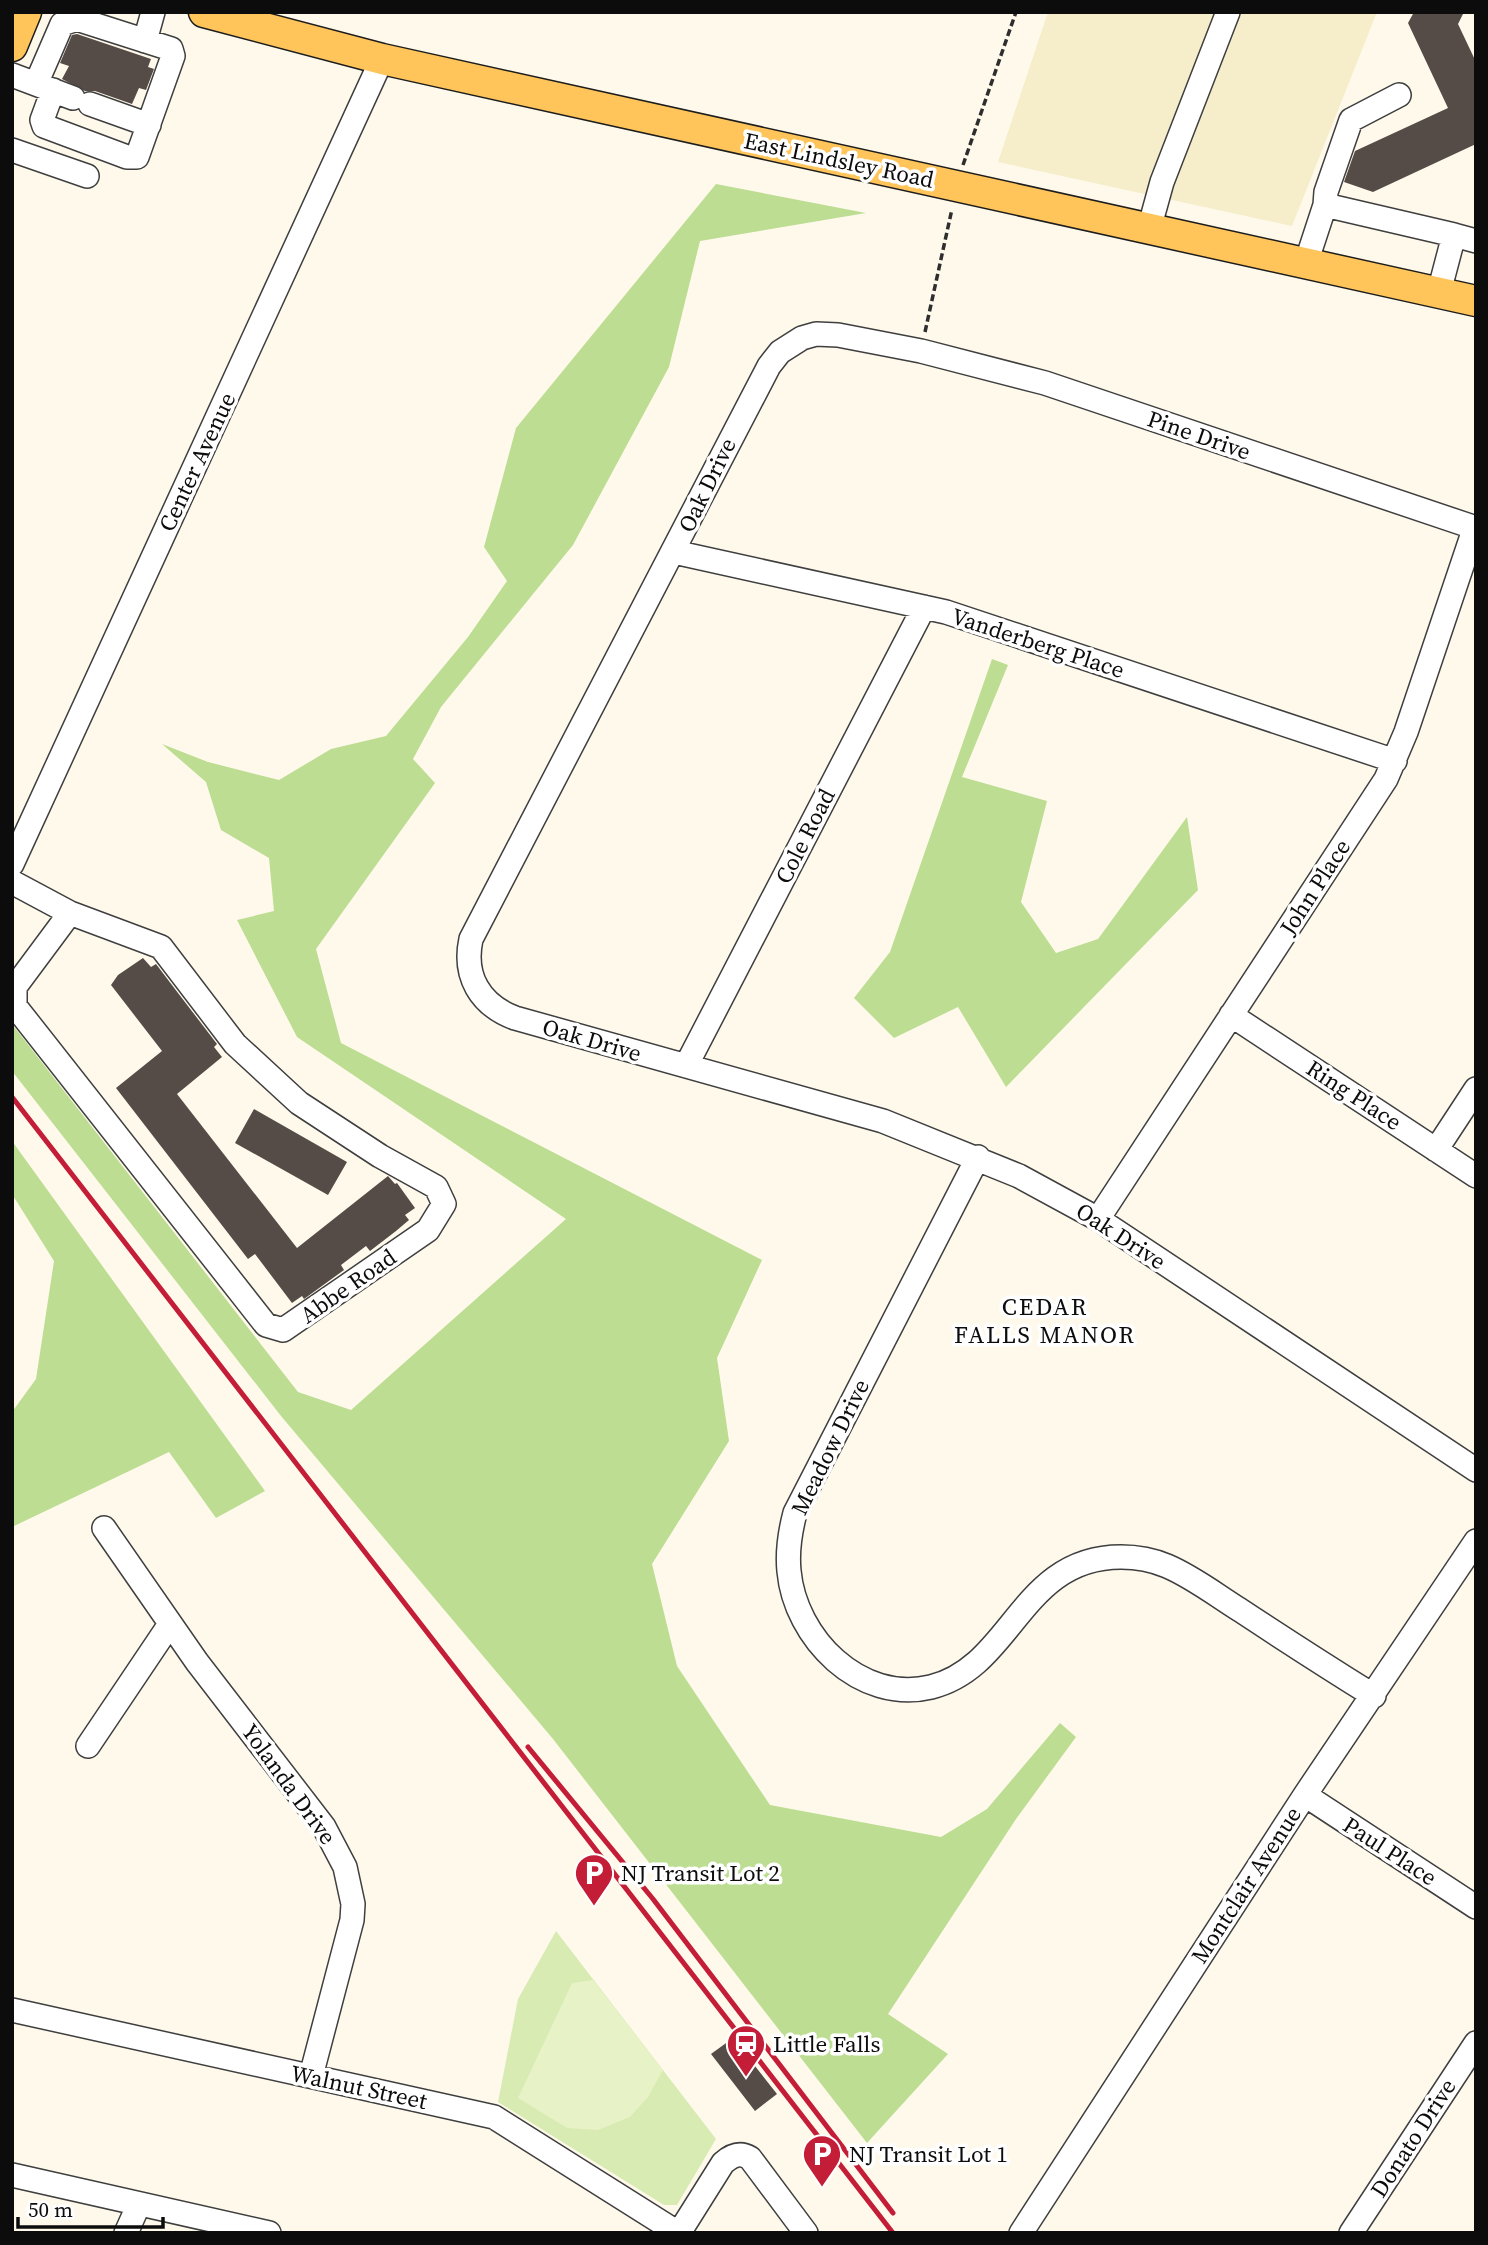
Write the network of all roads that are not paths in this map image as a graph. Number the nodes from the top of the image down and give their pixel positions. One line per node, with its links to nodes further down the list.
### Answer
1 (26, 12): 6 (main road)
2 (153, 12): 5 (street)
3 (204, 12): 7 (main road, East Lindsley Road)
4 (1228, 12): 15 (street)
5 (145, 41): 9 (street); 11 (street)
6 (12, 46)
7 (382, 59): 15 (main road, East Lindsley Road); 25 (street, Center Avenue)
8 (12, 75): 9 (street)
9 (63, 94): 11 (street); 11 (street)
10 (1399, 95): 14 (street)
11 (149, 125)
12 (12, 150): 13 (street)
13 (87, 176)
14 (1325, 205): 16 (street); 17 (street)
15 (1149, 229): 17 (main road, East Lindsley Road)
16 (1465, 239): 18 (street)
17 (1306, 263): 18 (main road, East Lindsley Road)
18 (1438, 292): 19 (main road, East Lindsley Road)
19 (1476, 301)
20 (921, 351): 21 (street, Pine Drive); 22 (street, Oak Drive)
21 (1475, 527): 24 (street, John Place)
22 (674, 552): 23 (street, Vanderberg Place); 29 (street, Oak Drive)
23 (924, 607): 24 (street, Vanderberg Place); 29 (street, Cole Road)
24 (1395, 761): 28 (street, John Place)
25 (12, 864)
26 (12, 882): 27 (street, Abbe Road)
27 (70, 913): 27 (street, Abbe Road)
28 (1231, 1015): 31 (street, Ring Place); 34 (street, John Place)
29 (686, 1066): 32 (street, Oak Drive)
30 (1476, 1089): 31 (street)
31 (1436, 1150): 33 (street, Ring Place)
32 (978, 1157): 34 (street, Oak Drive); 39 (street, Meadow Drive)
33 (1476, 1176)
34 (1098, 1219): 35 (street, Oak Drive)
35 (1476, 1470)
36 (104, 1528): 38 (street, Yolanda Drive)
37 (1476, 1541): 39 (street, Montclair Avenue)
38 (170, 1624): 40 (street); 45 (street, Yolanda Drive)
39 (1374, 1696): 41 (street, Montclair Avenue)
40 (88, 1746)
41 (1304, 1794): 42 (street, Paul Place); 52 (street, Montclair Avenue)
42 (1476, 1907)
43 (12, 2010): 45 (street, Walnut Street)
44 (1476, 2043): 53 (street, Donato Drive)
45 (311, 2076): 50 (street, Walnut Street)
46 (12, 2175): 47 (street)
47 (139, 2204): 48 (street); 49 (street)
48 (126, 2233)
49 (269, 2233)
50 (678, 2233): 51 (street)
51 (806, 2233)
52 (1021, 2233)
53 (1351, 2233)

